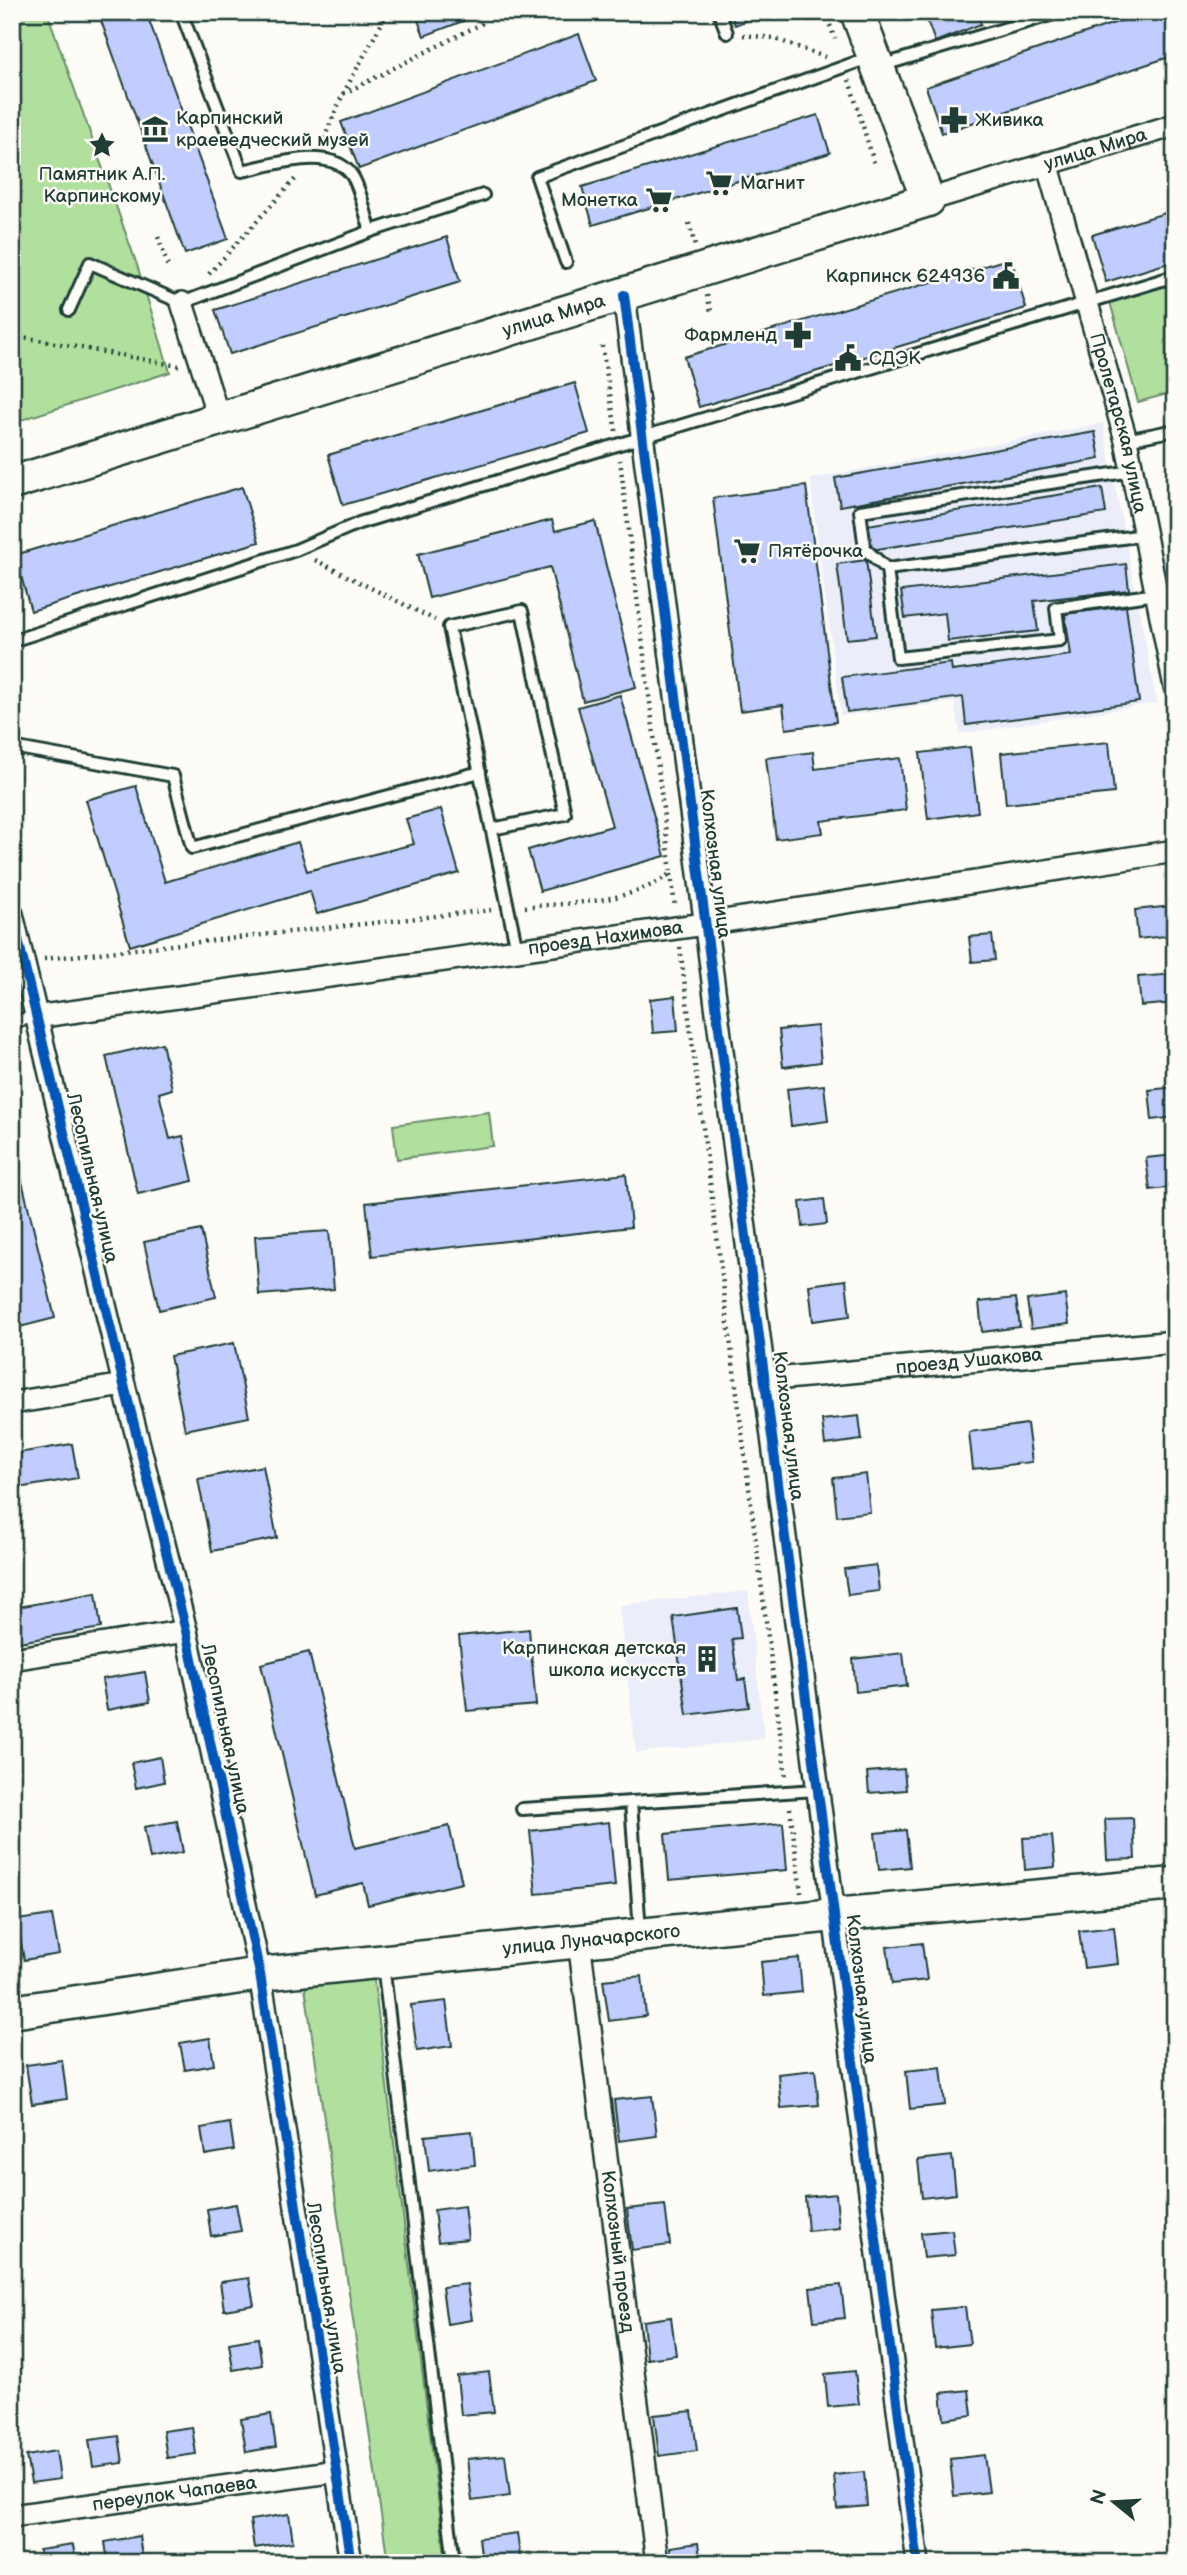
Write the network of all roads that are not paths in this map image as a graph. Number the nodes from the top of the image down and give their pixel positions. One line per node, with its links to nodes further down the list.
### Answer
1 (181, 12): 13 (lane)
2 (719, 12): 7 (lane)
3 (857, 12): 8 (main road)
4 (1012, 12): 6 (lane)
5 (1060, 12): 6 (lane)
6 (1016, 25): 8 (lane)
7 (727, 33)
8 (875, 61): 12 (main road); 14 (lane)
9 (1175, 125): 10 (street, улица Мира)
10 (1047, 163): 12 (street, улица Мира); 17 (street, Пролетарская улица)
11 (483, 195): 13 (lane)
12 (928, 200): 16 (main road, улица Мира)
13 (371, 232): 18 (lane)
14 (566, 262)
15 (1175, 276): 17 (lane)
16 (624, 295): 20 (main road, улица Мира); 22 (street, Колхозная улица)
17 (1088, 301): 22 (lane); 23 (street, Пролетарская улица)
18 (182, 303): 19 (lane); 20 (street)
19 (69, 310)
20 (219, 419): 25 (main road, улица Мира)
21 (1175, 429): 23 (lane)
22 (642, 436): 29 (lane); 36 (street, Колхозная улица)
23 (1126, 440): 24 (street, Пролетарская улица)
24 (1133, 471): 26 (street, Пролетарская улица); 27 (lane)
25 (12, 483)
26 (1146, 535): 27 (lane); 28 (street, Пролетарская улица)
27 (887, 569): 28 (lane)
28 (1157, 594): 30 (street, Пролетарская улица)
29 (12, 641)
30 (1175, 687)
31 (12, 747): 32 (lane)
32 (480, 772): 33 (lane); 33 (lane)
33 (492, 829): 37 (lane)
34 (1175, 851): 36 (street, проезд Нахимова)
35 (13, 918): 38 (street, Лесопильная улица)
36 (705, 924): 37 (street, проезд Нахимова); 41 (street, Колхозная улица)
37 (517, 950): 38 (street, проезд Нахимова)
38 (36, 1017): 39 (lane); 42 (street, Лесопильная улица)
39 (12, 1022)
40 (1175, 1342): 41 (street, проезд Ушакова)
41 (764, 1380): 46 (street, Колхозная улица)
42 (124, 1385): 43 (street); 44 (street, Лесопильная улица)
43 (12, 1403)
44 (186, 1631): 45 (street); 54 (street, Лесопильная улица)
45 (12, 1659)
46 (817, 1790): 47 (lane); 50 (street, Колхозная улица)
47 (631, 1802): 48 (lane); 51 (lane)
48 (522, 1809)
49 (1175, 1884): 50 (main road, улица Луначарского)
50 (819, 1916): 51 (main road, улица Луначарского); 61 (street, Колхозная улица)
51 (640, 1935): 52 (main road, улица Луначарского)
52 (579, 1941): 53 (main road, улица Луначарского); 60 (street, Колхозный проезд)
53 (383, 1962): 54 (main road, улица Луначарского); 59 (lane)
54 (260, 1974): 55 (main road, улица Луначарского); 56 (street, Лесопильная улица)
55 (12, 2012)
56 (337, 2471): 57 (street, переулок Чапаева); 58 (street, Лесопильная улица)
57 (12, 2516)
58 (351, 2563)
59 (454, 2563)
60 (657, 2563)
61 (918, 2563)

